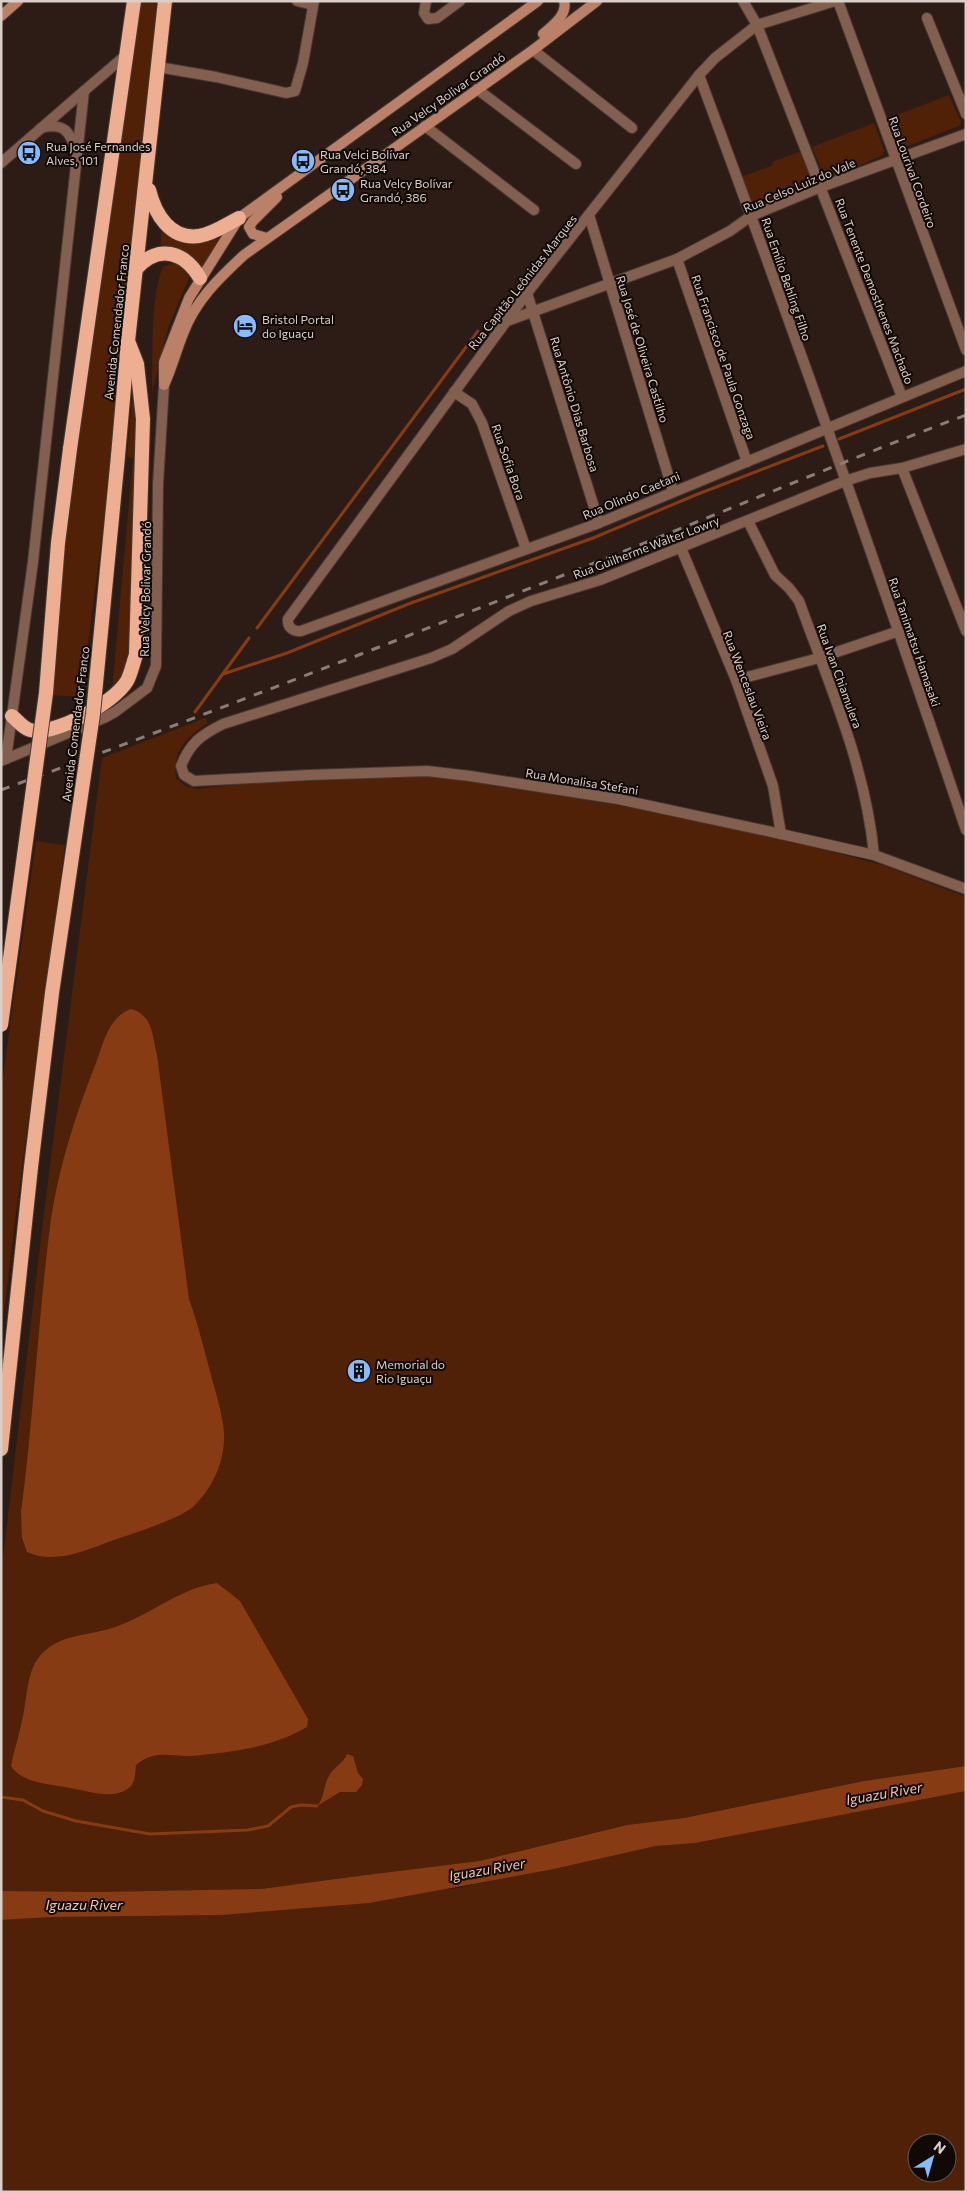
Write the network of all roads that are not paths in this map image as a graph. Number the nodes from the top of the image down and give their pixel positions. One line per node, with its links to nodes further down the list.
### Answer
1 (18, 1): 13 (main road)
2 (134, 1): 17 (highway, Avenida Comendador Franco)
3 (165, 1): 18 (highway, Avenida Comendador Franco)
4 (297, 1): 12 (street)
5 (426, 1): 6 (street)
6 (460, 1)
7 (538, 1): 31 (main road, Rua Velcy Bolivar Grandó)
8 (564, 1): 16 (main road)
9 (596, 1): 16 (main road, Rua Velcy Bolivar Grandó)
10 (743, 1): 15 (street, Rua Tenente Demosthenes Machado)
11 (836, 1): 15 (street, Rua Capitão Leônidas Marques); 28 (street, Rua Lourival Cordeiro)
12 (314, 3): 18 (street)
13 (1, 16)
14 (927, 18): 22 (street)
15 (757, 25): 19 (street, Rua Capitão Leônidas Marques); 33 (street, Rua Tenente Demosthenes Machado)
16 (533, 50): 20 (main road, Rua Velcy Bolivar Grandó); 24 (street)
17 (126, 55): 21 (street); 77 (highway, Avenida Comendador Franco, bridge)
18 (158, 67): 32 (highway, Avenida Comendador Franco)
19 (699, 75): 35 (street, Rua Capitão Leônidas Marques); 36 (street, Rua Emílio Behling Filho)
20 (477, 89): 23 (main road, Rua Velcy Bolivar Grandó); 30 (street)
21 (84, 91): 25 (street); 27 (street)
22 (966, 114)
23 (425, 126): 34 (street); 38 (main road, Rua Velcy Bolivar Grandó)
24 (632, 128)
25 (40, 129): 27 (street); 29 (street)
26 (966, 134): 28 (street, Rua Celso Luiz do Vale)
27 (77, 152): 68 (street)
28 (895, 160): 33 (street, Rua Celso Luiz do Vale); 47 (street, Rua Lourival Cordeiro)
29 (1, 163)
30 (576, 164)
31 (302, 174): 37 (main road, Rua Velcy Bolivar Grandó); 38 (main road)
32 (146, 180): 37 (highway); 40 (highway, Avenida Comendador Franco)
33 (821, 187): 36 (street, Rua Celso Luiz do Vale); 51 (street, Rua Tenente Demosthenes Machado)
34 (534, 210)
35 (589, 215): 42 (street, Rua José de Oliveira Castilho); 43 (street, Rua Capitão Leônidas Marques)
36 (751, 216): 39 (street, Rua Celso Luiz do Vale); 52 (street, Rua Emílio Behling Filho)
37 (239, 218): 41 (main road, Rua Velcy Bolivar Grandó)
38 (267, 238): 49 (main road, Rua Velcy Bolivar Grandó)
39 (677, 259): 42 (street, Rua Celso Luiz do Vale); 54 (street, Rua Francisco de Paula Gonzaga)
40 (136, 269): 41 (highway); 46 (highway, Avenida Comendador Franco)
41 (200, 278): 49 (main road, Rua Velcy Bolivar Grandó)
42 (610, 284): 44 (street, Rua Celso Luiz do Vale); 58 (street, Rua José de Oliveira Castilho)
43 (527, 293): 44 (street, Rua Antônio Dias Barbosa); 45 (street, Rua Capitão Leônidas Marques)
44 (532, 311): 45 (street, Rua Celso Luiz do Vale); 60 (street, Rua Antônio Dias Barbosa)
45 (506, 322): 50 (street, Rua Capitão Leônidas Marques)
46 (128, 341): 68 (highway); 78 (highway, Avenida Comendador Franco, bridge)
47 (966, 350)
48 (966, 371): 51 (street, Rua Olindo Caetani)
49 (164, 385): 70 (street, Rua Velcy Bolivar Grandó)
50 (454, 392): 62 (street, Rua Sofia Bora); 63 (street, Rua Capitão Leônidas Marques)
51 (902, 397): 52 (street, Rua Olindo Caetani)
52 (826, 428): 54 (street, Rua Olindo Caetani); 55 (street, Rua Emílio Behling Filho)
53 (966, 449): 56 (street, Rua Guilherme Walter Lowry)
54 (747, 462): 58 (street, Rua Olindo Caetani)
55 (838, 463): 57 (street, Rua Tanimatsu Hamasaki)
56 (902, 468): 57 (street, Rua Guilherme Walter Lowry); 65 (street)
57 (845, 481): 59 (street, Rua Guilherme Walter Lowry); 64 (street, Rua Tanimatsu Hamasaki)
58 (673, 491): 60 (street, Rua Olindo Caetani)
59 (748, 521): 61 (street, Rua Guilherme Walter Lowry); 66 (street, Rua Ivan Chiamulera)
60 (599, 523): 62 (street, Rua Olindo Caetani)
61 (681, 548): 67 (street, Rua Wenceslau Vieira); 72 (street, Rua Guilherme Walter Lowry)
62 (526, 549): 63 (street, Rua Olindo Caetani)
63 (301, 631)
64 (899, 631): 66 (street); 73 (street, Rua Tanimatsu Hamasaki)
65 (966, 631)
66 (819, 658): 67 (street); 75 (street, Rua Ivan Chiamulera)
67 (736, 680): 74 (street, Rua Wenceslau Vieira)
68 (12, 716): 69 (street)
69 (10, 733): 70 (street); 71 (street)
70 (25, 751): 71 (street, Rua Velcy Bolivar Grandó)
71 (4, 760)
72 (184, 775): 74 (street, Rua Monalisa Stefani)
73 (966, 830)
74 (781, 834): 75 (street, Rua Monalisa Stefani)
75 (874, 855): 76 (street, Rua Monalisa Stefani)
76 (966, 889)
77 (1, 1024)
78 (1, 1449)

